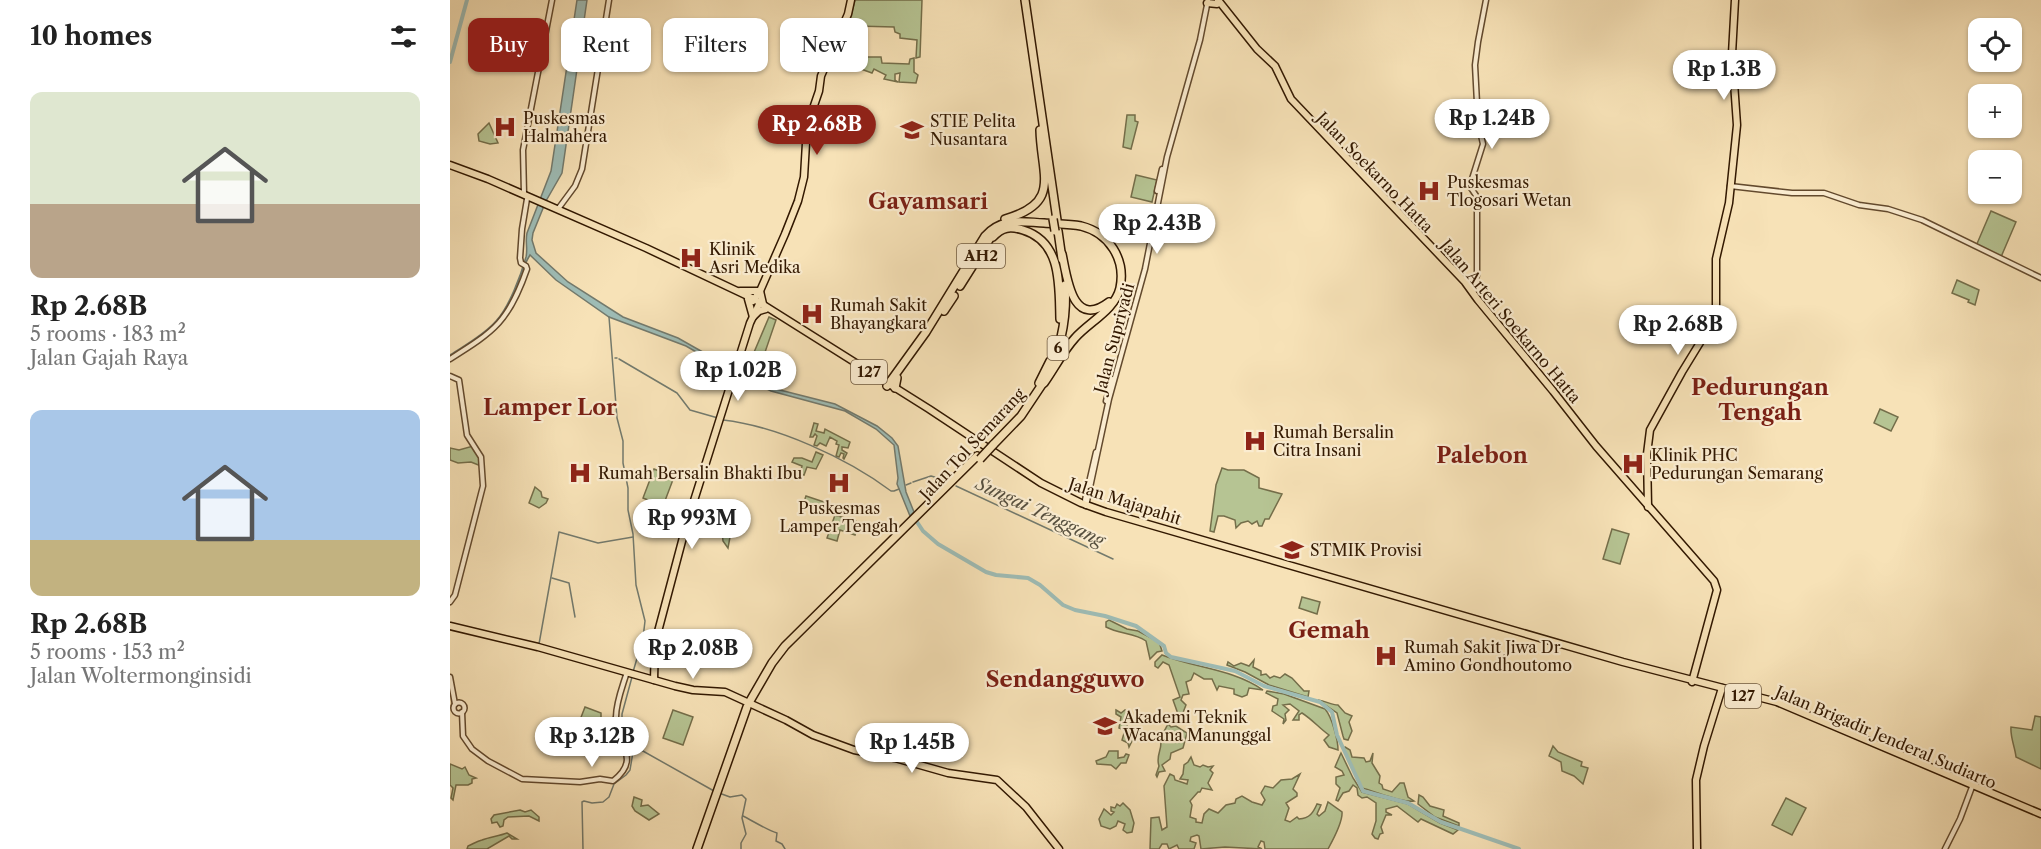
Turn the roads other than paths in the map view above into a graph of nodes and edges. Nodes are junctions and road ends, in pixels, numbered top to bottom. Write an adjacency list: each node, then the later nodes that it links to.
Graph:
1 (552, 0): 12 (street)
2 (609, 0): 15 (street)
3 (851, 0): 22 (main road)
4 (1023, 0): 8 (highway, Jalan Tol Semarang / 6); 16 (highway, Jalan Tol Semarang / 6)
5 (1486, 0): 23 (street)
6 (1734, 0): 11 (main road)
7 (1212, 1): 14 (main road, Jalan Arteri Soekarno Hatta); 36 (street, Jalan Supriyadi)
8 (1040, 130): 16 (highway, Jalan Tol Semarang / 6); 25 (highway, AH2)
9 (450, 165): 10 (main road)
10 (464, 170): 12 (main road); 12 (main road)
11 (1730, 186): 13 (main road); 20 (street)
12 (526, 194): 15 (main road); 28 (street)
13 (1728, 202): 34 (main road); 37 (main road)
14 (1391, 207): 23 (main road, Jalan Arteri Soekarno Hatta); 32 (main road, Jalan Soekarno Hatta)
15 (554, 209): 19 (main road)
16 (1055, 220): 17 (highway, Jalan Tol Semarang / 6, bridge)
17 (1056, 231): 18 (highway, Jalan Tol Semarang / 6); 27 (highway, Jalan Tol Semarang / 6)
18 (1062, 254): 25 (highway, AH2); 30 (highway, Jalan Tol Semarang / 6)
19 (662, 257): 21 (main road); 24 (main road)
20 (2041, 278)
21 (740, 291): 22 (main road); 24 (main road, Jalan Majapahit / 127)
22 (760, 291): 24 (main road)
23 (1473, 294): 32 (main road, Jalan Arteri Soekarno Hatta)
24 (758, 303): 26 (main road); 26 (main road); 31 (main road, Jalan Majapahit / 127)
25 (942, 309): 27 (highway, AH2); 30 (highway, AH2); 31 (highway, AH2)
26 (753, 317): 44 (main road)
27 (1060, 319): 33 (highway, Jalan Tol Semarang / 6)
28 (450, 359)
29 (450, 376): 39 (street)
30 (1044, 383): 33 (highway, Jalan Tol Semarang / 6)
31 (890, 385): 36 (main road, Jalan Majapahit / 127)
32 (1552, 392): 35 (main road, Jalan Arteri Soekarno Hatta); 37 (main road, Jalan Soekarno Hatta)
33 (992, 444): 47 (highway, Jalan Tol Semarang / 6, bridge)
34 (1645, 487): 35 (main road); 37 (main road)
35 (1636, 493): 37 (main road, Jalan Arteri Soekarno Hatta)
36 (1085, 506): 38 (main road, Jalan Majapahit / 127)
37 (1647, 507): 43 (main road, Jalan Arteri Soekarno Hatta)
38 (1200, 540): 43 (main road, Jalan Brigadir Jenderal Sudiarto / 127)
39 (450, 602)
40 (450, 626): 41 (main road)
41 (630, 675): 44 (main road); 50 (street)
42 (450, 677): 46 (street)
43 (1689, 680): 45 (main road, Jalan Brigadir Jenderal Sudiarto / 127)
44 (654, 681): 47 (main road)
45 (1723, 690): 51 (main road, Jalan Brigadir Jenderal Sudiarto / 127); 56 (main road)
46 (457, 704): 48 (street); 49 (street)
47 (753, 706): 54 (highway, Jalan Tol Semarang / 6); 55 (main road)
48 (456, 712): 49 (street); 50 (street)
49 (462, 712): 50 (street)
50 (461, 720)
51 (1838, 728): 52 (main road, Jalan Brigadir Jenderal Sudiarto / 127); 53 (main road, Jalan Brigadir Jenderal Sudiarto / 127)
52 (1972, 787): 53 (main road, Jalan Brigadir Jenderal Sudiarto / 127); 57 (street)
53 (2041, 815)
54 (699, 849)
55 (1057, 849)
56 (1697, 849)
57 (1945, 849)

